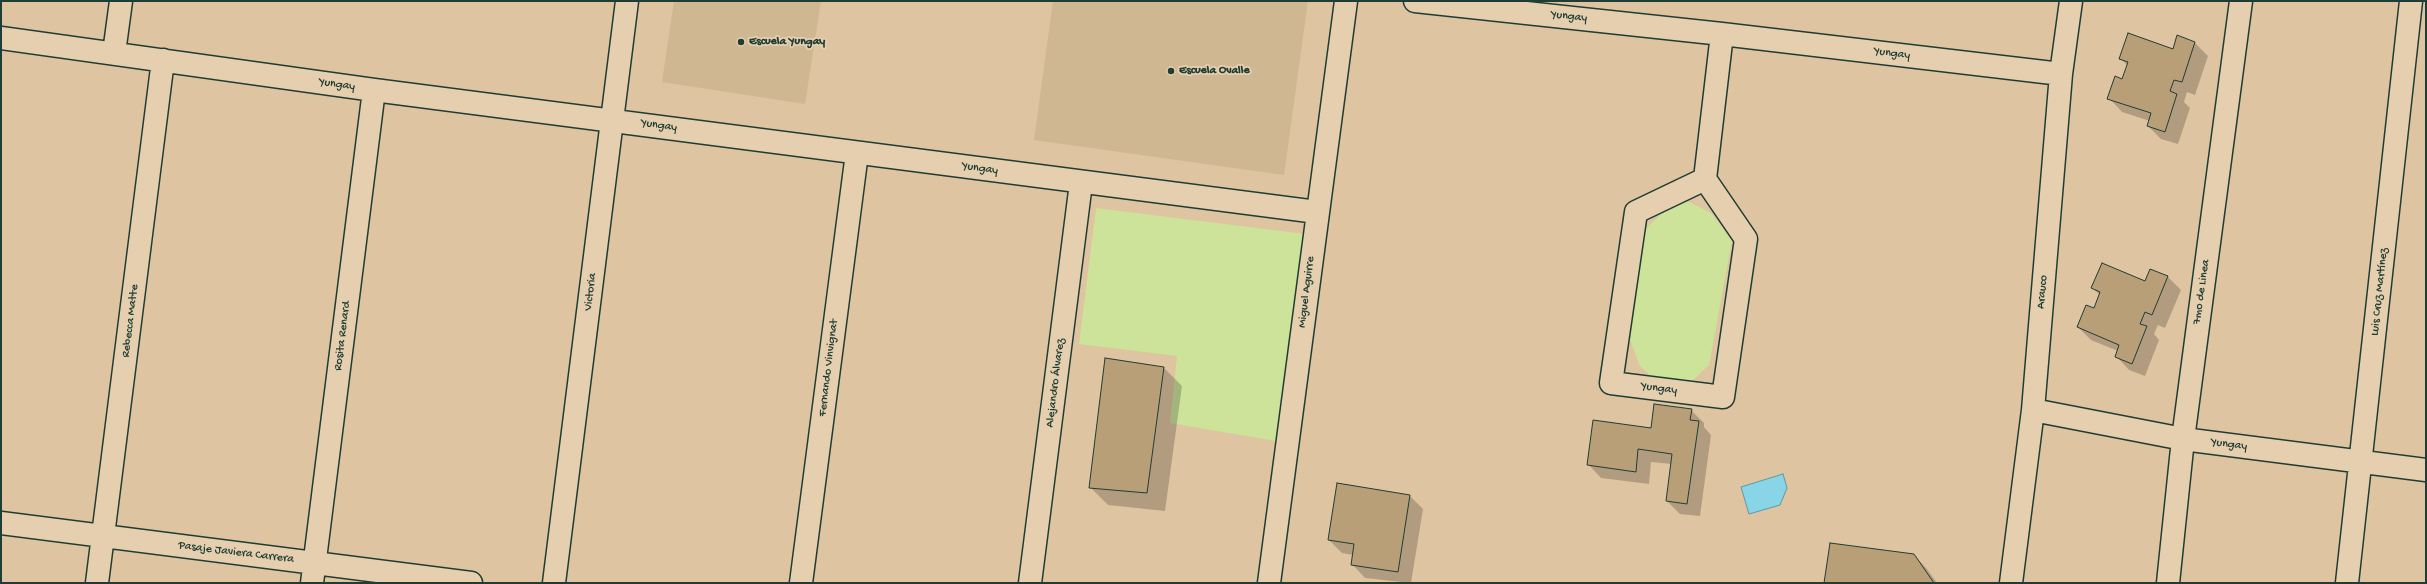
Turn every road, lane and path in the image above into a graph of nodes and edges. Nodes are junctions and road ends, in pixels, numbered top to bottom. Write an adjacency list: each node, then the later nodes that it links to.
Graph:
1 (121, 1): 10 (street)
2 (627, 1): 14 (street, Victoria)
3 (1346, 1): 18 (street, Miguel Aguirre)
4 (1415, 1): 8 (street, Yungay)
5 (2071, 1): 12 (street, Arauco)
6 (2241, 1): 20 (street, 7mo de Linea)
7 (2411, 1): 21 (street, Luis Cruz Martínez)
8 (1722, 34): 12 (street, Yungay); 16 (street)
9 (1, 38): 10 (street, Yungay)
10 (114, 53): 11 (street, Yungay)
11 (163, 60): 13 (street, Yungay); 24 (street, Rebecca Matte)
12 (2061, 74): 19 (street, Arauco)
13 (374, 90): 14 (street, Yungay); 25 (street, Rosita Renard)
14 (612, 120): 15 (street, Yungay); 28 (street, Victoria)
15 (857, 153): 17 (street, Yungay); 29 (street, Fernando Vinvignat)
16 (1705, 180): 16 (street, Yungay)
17 (1081, 183): 18 (street, Yungay); 30 (street, Alejandro Álvarez)
18 (1317, 212): 31 (street, Miguel Aguirre)
19 (2033, 410): 20 (street, Yungay); 32 (street, Arauco)
20 (2183, 439): 21 (street, Yungay); 33 (street, 7mo de Linea)
21 (2362, 461): 22 (street, Yungay); 34 (street, Luis Cruz Martínez)
22 (2426, 470)
23 (1, 523): 24 (street, Pasaje Javiera Carrera)
24 (104, 536): 25 (street, Pasaje Javiera Carrera); 26 (street, Rebecca Matte)
25 (313, 573): 27 (street, Pasaje Javiera Carrera)
26 (97, 583)
27 (471, 583)
28 (554, 583)
29 (801, 583)
30 (1030, 583)
31 (1269, 583)
32 (2011, 583)
33 (2168, 583)
34 (2347, 583)

